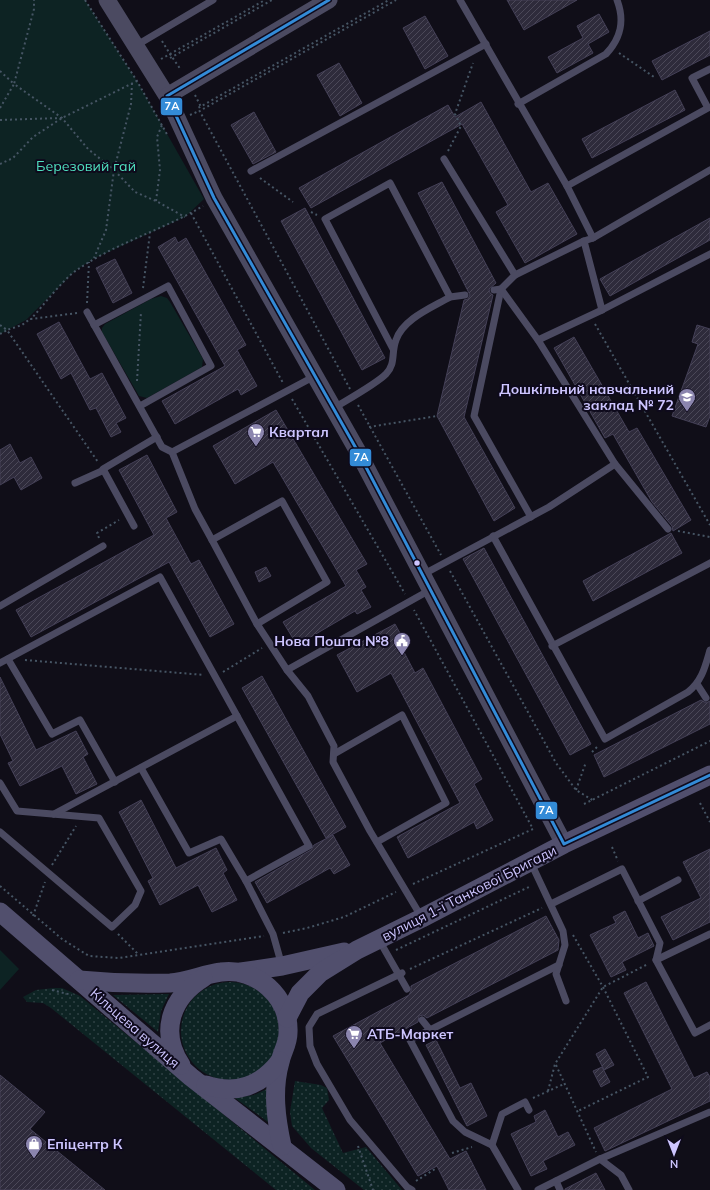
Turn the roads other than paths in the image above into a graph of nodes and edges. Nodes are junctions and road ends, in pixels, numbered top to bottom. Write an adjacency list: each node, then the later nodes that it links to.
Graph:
1 (107, 0): 7 (street)
2 (213, 0): 7 (lane)
3 (329, 0): 9 (street)
4 (460, 0): 6 (lane)
5 (617, 0): 10 (lane)
6 (486, 44): 10 (lane); 14 (lane)
7 (137, 45): 9 (street)
8 (710, 69): 11 (lane)
9 (167, 96): 28 (street)
10 (518, 104): 15 (lane)
11 (709, 109): 15 (lane)
12 (444, 159): 19 (lane)
13 (710, 170): 16 (lane)
14 (251, 171)
15 (567, 186): 16 (lane)
16 (593, 238): 17 (lane)
17 (584, 241): 19 (lane); 23 (lane)
18 (710, 254): 23 (lane)
19 (515, 275): 20 (lane)
20 (498, 289): 26 (lane); 36 (lane)
21 (465, 295): 22 (lane)
22 (450, 297): 27 (lane); 27 (lane)
23 (602, 310): 26 (lane)
24 (87, 312): 25 (lane)
25 (94, 325): 29 (lane); 29 (lane)
26 (538, 340): 33 (lane)
27 (393, 349): 30 (lane)
28 (316, 376): 30 (street); 32 (lane)
29 (140, 406): 31 (lane)
30 (334, 408): 43 (street)
31 (157, 437): 32 (lane); 34 (lane)
32 (172, 452): 40 (lane)
33 (616, 464): 36 (lane); 38 (lane)
34 (103, 469): 35 (lane); 37 (lane)
35 (75, 483)
36 (531, 517): 39 (lane)
37 (134, 526)
38 (671, 530)
39 (493, 536): 43 (lane); 46 (lane)
40 (212, 540): 45 (lane); 45 (lane)
41 (103, 546): 44 (lane)
42 (710, 563): 46 (lane)
43 (426, 582): 50 (lane); 62 (street)
44 (0, 606)
45 (256, 624): 50 (lane)
46 (552, 646): 51 (lane)
47 (710, 650): 51 (lane)
48 (8, 659): 49 (lane); 53 (lane); 57 (lane)
49 (0, 663)
50 (287, 670): 54 (lane)
51 (697, 684): 52 (lane)
52 (706, 698)
53 (237, 716): 55 (lane); 65 (lane)
54 (334, 754): 61 (lane); 61 (lane)
55 (140, 768): 57 (lane); 65 (lane)
56 (710, 775): 62 (main road, вулиця 1-ї Танкової Бригади)
57 (116, 782): 59 (lane)
58 (0, 783): 59 (lane)
59 (54, 814): 60 (lane)
60 (0, 832)
61 (377, 842): 69 (lane)
62 (564, 844): 63 (main road, вулиця 1-ї Танкової Бригади)
63 (531, 862): 67 (lane); 69 (main road, вулиця 1-ї Танкової Бригади)
64 (678, 880): 66 (lane)
65 (246, 881): 75 (lane)
66 (638, 901): 67 (lane); 73 (lane)
67 (551, 904): 74 (lane)
68 (0, 912): 79 (main road, Кільцева вулиця)
69 (422, 918): 71 (main road, вулиця 1-ї Танкової Бригади)
70 (710, 934): 73 (lane)
71 (383, 947): 72 (main road, вулиця 1-ї Танкової Бригади); 77 (lane)
72 (357, 950): 75 (main road, вулиця 1-ї Танкової Бригади); 82 (main road, вулиця 1-ї Танкової Бригади)
73 (656, 960): 84 (lane)
74 (559, 965): 81 (lane); 85 (lane)
75 (282, 966): 76 (main road, вулиця 1-ї Танкової Бригади)
76 (238, 972): 78 (main road, Кільцева вулиця); 82 (main road, Кільцева вулиця)
77 (400, 974): 80 (lane); 94 (lane)
78 (204, 977): 79 (main road, Кільцева вулиця); 87 (main road, Кільцева вулиця)
79 (79, 980): 87 (main road, Кільцева вулиця)
80 (407, 989)
81 (566, 1001)
82 (287, 1018): 86 (main road, Кільцева вулиця)
83 (422, 1020): 85 (lane)
84 (710, 1025)
85 (430, 1030): 90 (lane)
86 (280, 1061): 87 (main road, Кільцева вулиця); 91 (main road, Кільцева вулиця)
87 (192, 1077): 91 (main road, Кільцева вулиця)
88 (529, 1110): 90 (lane)
89 (710, 1112): 92 (lane)
90 (492, 1145): 96 (lane)
91 (282, 1146): 95 (main road, Кільцева вулиця)
92 (600, 1160): 93 (lane); 99 (lane)
93 (556, 1181): 97 (lane); 98 (lane)
94 (410, 1188)
95 (336, 1190)
96 (518, 1190)
97 (538, 1190)
98 (560, 1190)
99 (630, 1190)

